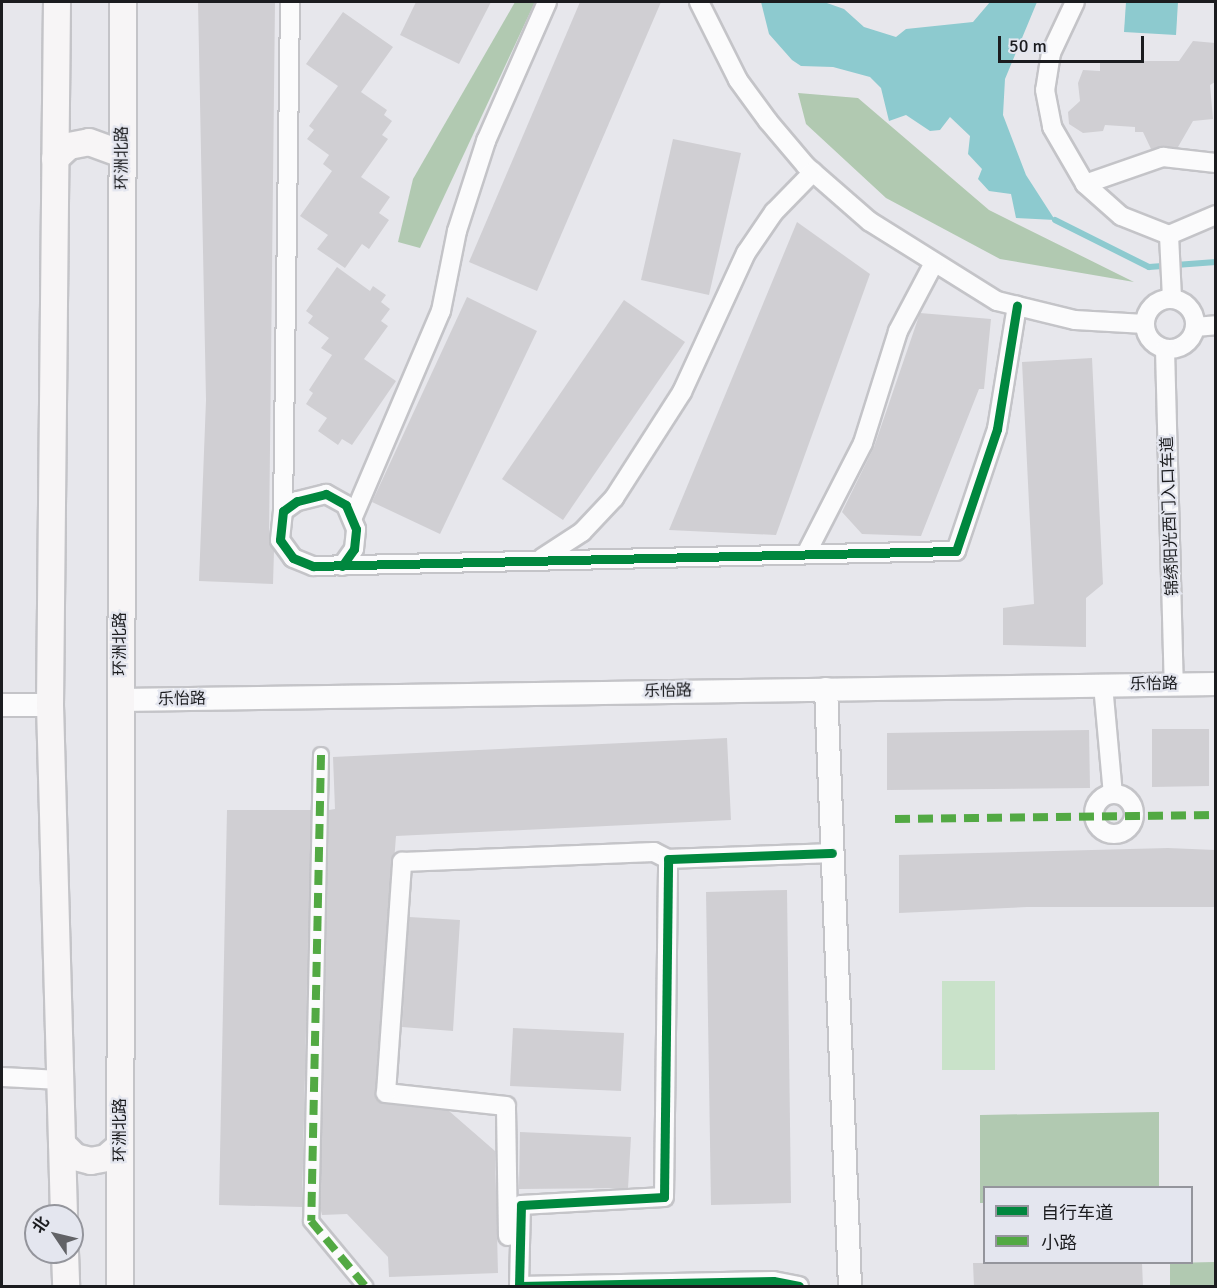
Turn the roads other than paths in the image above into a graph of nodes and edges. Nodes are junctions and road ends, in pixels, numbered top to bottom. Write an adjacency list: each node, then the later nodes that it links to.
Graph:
1 (57, 2): 8 (main road)
2 (123, 2): 7 (main road, 环洲北路)
3 (290, 2): 21 (street)
4 (547, 2): 22 (street)
5 (699, 2): 10 (street)
6 (1075, 2): 11 (street)
7 (122, 154): 8 (main road); 30 (main road, 环洲北路)
8 (56, 159): 32 (main road)
9 (1215, 163): 11 (street)
10 (813, 172): 14 (street); 24 (street)
11 (1085, 184): 13 (street)
12 (1215, 215): 13 (street)
13 (1169, 235): 15 (street)
14 (934, 263): 16 (street); 23 (street)
15 (1172, 299): 17 (street); 19 (street)
16 (1017, 306): 17 (street); 23 (street)
17 (1145, 324): 20 (street)
18 (1215, 325): 19 (street)
19 (1196, 327): 20 (street)
20 (1166, 349): 26 (street, 锦绣阳光西门入口车道)
21 (283, 512): 22 (street); 25 (street)
22 (353, 518): 25 (street)
23 (807, 554): 24 (street)
24 (542, 558): 25 (street)
25 (342, 566)
26 (1174, 684): 27 (street, 乐怡路); 28 (street, 乐怡路)
27 (1215, 684)
28 (1103, 685): 29 (street, 乐怡路); 34 (street)
29 (826, 689): 30 (street, 乐怡路); 35 (street)
30 (120, 700): 40 (main road, 环洲北路)
31 (2, 705): 32 (street)
32 (50, 705): 38 (main road)
33 (321, 755): 47 (street)
34 (1113, 794)
35 (832, 853): 36 (street); 50 (street)
36 (668, 859): 44 (street); 48 (street)
37 (2, 1077): 38 (street)
38 (61, 1080): 39 (main road)
39 (62, 1144): 40 (main road); 41 (main road)
40 (120, 1146): 46 (main road, 环洲北路)
41 (64, 1204)
42 (65, 1264): 45 (main road)
43 (772, 1284): 44 (street); 49 (street)
44 (519, 1286): 48 (street)
45 (66, 1287)
46 (120, 1287)
47 (365, 1287)
48 (511, 1287)
49 (799, 1287)
50 (850, 1287)

